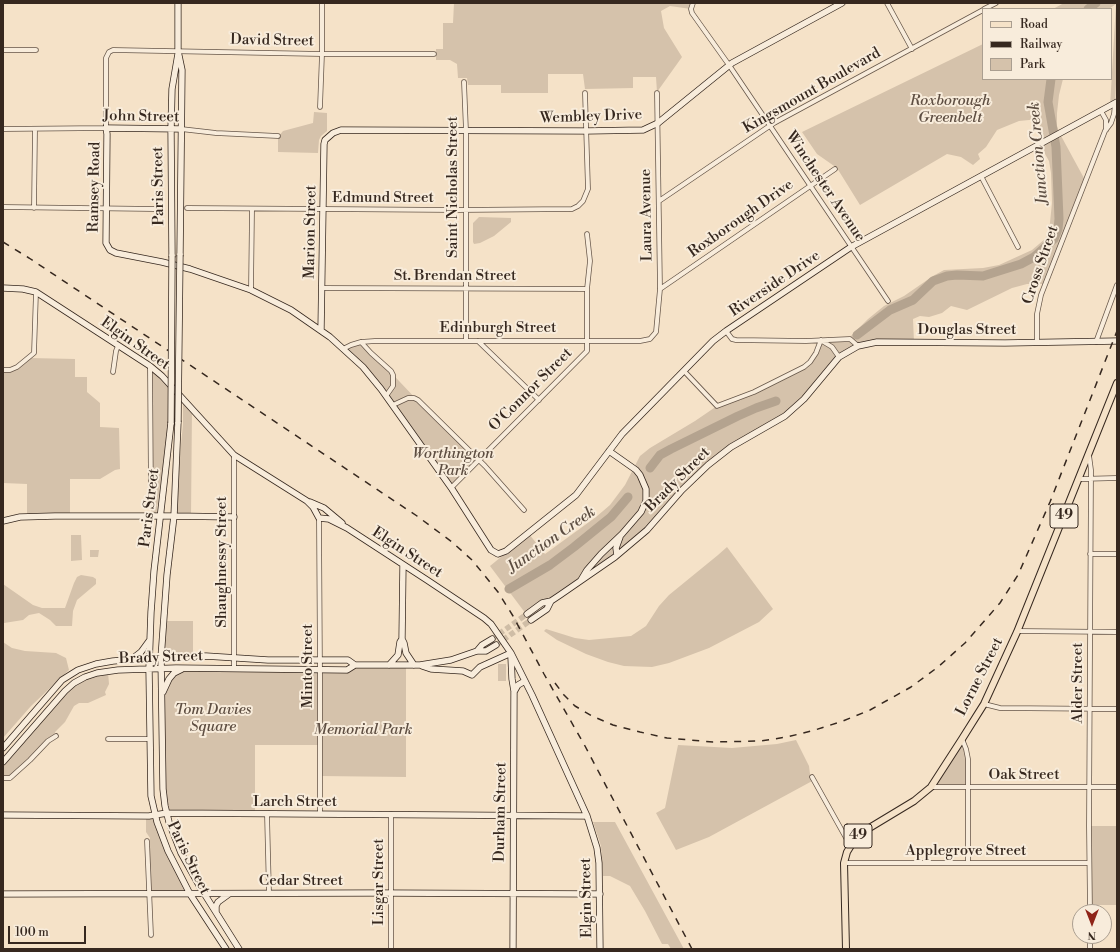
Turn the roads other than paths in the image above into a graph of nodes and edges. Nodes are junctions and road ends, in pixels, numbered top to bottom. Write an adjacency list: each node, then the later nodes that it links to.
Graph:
1 (178, 3): 13 (main road, Paris Street)
2 (322, 3): 14 (street)
3 (842, 3): 16 (main road, Wembley Drive)
4 (887, 3): 9 (street)
5 (996, 3): 7 (street, Kingsmount Boulevard)
6 (692, 5): 16 (street, Winchester Avenue)
7 (986, 8)
8 (982, 10): 9 (street, Kingsmount Boulevard)
9 (912, 49): 24 (street, Kingsmount Boulevard)
10 (3, 50): 11 (street)
11 (36, 50)
12 (109, 52): 13 (street, David Street); 25 (street, Ramsey Road)
13 (178, 52): 14 (street, David Street); 28 (main road, Paris Street); 29 (main road, Paris Street)
14 (322, 54): 15 (street, David Street); 21 (street)
15 (434, 54)
16 (729, 65): 23 (main road, Wembley Drive); 24 (street, Winchester Avenue)
17 (464, 82): 30 (street, Saint Nicholas Street)
18 (585, 93): 31 (street)
19 (657, 93): 23 (street, Laura Avenue)
20 (1116, 103): 22 (main road, Riverside Drive); 32 (street, Cross Street)
21 (320, 107)
22 (1101, 111): 32 (street); 36 (main road, Riverside Drive)
23 (658, 123): 31 (main road, Wembley Drive); 38 (street, Laura Avenue)
24 (769, 126): 37 (street, Winchester Avenue); 38 (street, Kingsmount Boulevard)
25 (106, 128): 27 (street, John Street); 28 (main road, John Street); 42 (main road, Ramsey Road)
26 (3, 129): 27 (street, John Street)
27 (35, 129): 40 (street)
28 (170, 129): 29 (main road, John Street); 94 (main road, Paris Street, bridge)
29 (181, 129): 34 (street, John Street); 95 (main road, Paris Street, bridge)
30 (466, 131): 31 (main road, Wembley Drive); 33 (main road, Wembley Drive); 46 (street, Saint Nicholas Street)
31 (586, 131): 46 (street, Edmund Street)
32 (1105, 131): 68 (street, Cross Street)
33 (329, 135): 45 (main road, Marion Street)
34 (278, 136)
35 (835, 169): 37 (street, Roxborough Drive)
36 (981, 176): 48 (main road, Riverside Drive); 49 (street)
37 (810, 186): 48 (street, Winchester Avenue); 55 (street, Roxborough Drive)
38 (659, 201): 55 (street, Laura Avenue)
39 (3, 207): 40 (street)
40 (34, 208): 42 (street)
41 (187, 208): 44 (street, Edmund Street)
42 (107, 209): 43 (street); 56 (main road, Ramsey Road)
43 (155, 209)
44 (252, 209): 45 (street, Edmund Street); 56 (street)
45 (323, 210): 46 (street, Edmund Street); 52 (main road, Marion Street)
46 (466, 210): 53 (street, Saint Nicholas Street)
47 (587, 234): 54 (street, O'Connor Street)
48 (852, 247): 58 (street, Winchester Avenue); 60 (main road, Riverside Drive)
49 (1018, 247)
50 (1117, 285): 69 (street)
51 (3, 288): 57 (main road)
52 (322, 288): 53 (street, St. Brendan Street); 59 (main road, Marion Street)
53 (466, 288): 54 (street, St. Brendan Street); 62 (street, Saint Nicholas Street)
54 (587, 289): 64 (street, O'Connor Street)
55 (660, 289): 61 (street, Laura Avenue)
56 (251, 290): 59 (main road)
57 (36, 292): 70 (main road, Elgin Street); 75 (street)
58 (888, 301)
59 (321, 330): 72 (main road)
60 (726, 331): 65 (street); 76 (main road, Riverside Drive)
61 (654, 336): 64 (street, Edinburgh Street)
62 (466, 340): 63 (street, Edinburgh Street); 67 (street, Edinburgh Street)
63 (477, 340): 64 (street, Edinburgh Street); 80 (street)
64 (587, 340): 80 (street, O'Connor Street)
65 (821, 340): 71 (street); 73 (street); 76 (street)
66 (1117, 341): 69 (main road, Douglas Street)
67 (361, 342): 72 (street, Edinburgh Street); 79 (street)
68 (1037, 342): 69 (main road, Douglas Street); 71 (main road, Douglas Street)
69 (1096, 342)
70 (118, 346): 74 (main road, Elgin Street); 77 (street)
71 (858, 346): 73 (main road, Brady Street)
72 (343, 349): 79 (main road)
73 (840, 357): 103 (main road, Brady Street)
74 (150, 366): 84 (main road, Elgin Street); 91 (street)
75 (3, 370)
76 (684, 371): 83 (main road, Riverside Drive)
77 (114, 372)
78 (1117, 383): 81 (main road, Lorne Street / 49)
79 (386, 396): 82 (main road)
80 (539, 400): 86 (street, O'Connor Street)
81 (1114, 400): 85 (main road, Lorne Street / 49)
82 (393, 405): 86 (street); 90 (main road)
83 (609, 451): 90 (main road, Riverside Drive); 100 (main road)
84 (234, 455): 92 (main road, Elgin Street); 96 (street, Shaughnessy Street)
85 (1089, 455): 88 (main road, Lorne Street / 49); 89 (street, Alder Street)
86 (479, 460): 90 (street, O'Connor Street); 93 (street)
87 (1117, 478): 89 (street)
88 (1080, 479): 89 (street); 109 (main road, Lorne Street / 49)
89 (1090, 479): 101 (street, Alder Street)
90 (451, 488)
91 (151, 500)
92 (307, 502): 97 (main road, Elgin Street); 99 (main road)
93 (524, 510)
94 (161, 516): 95 (main road); 98 (main road); 112 (main road, Paris Street)
95 (174, 516): 96 (main road); 119 (main road, Paris Street)
96 (234, 517): 120 (street, Shaughnessy Street)
97 (319, 518): 99 (main road, Elgin Street); 122 (street, Minto Street)
98 (3, 521)
99 (347, 528): 104 (main road, Elgin Street)
100 (622, 534): 103 (main road); 105 (main road)
101 (1090, 554): 102 (street); 110 (street, Alder Street)
102 (1117, 554)
103 (617, 555): 105 (main road, Brady Street)
104 (403, 564): 113 (main road); 117 (main road, Elgin Street)
105 (580, 582): 106 (main road, Brady Street)
106 (551, 600): 107 (main road, Brady Street); 108 (main road, Brady Street)
107 (527, 614)
108 (531, 620)
109 (1018, 631): 110 (street); 134 (main road, Lorne Street / 49)
110 (1089, 632): 111 (street); 135 (street, Alder Street)
111 (1117, 632)
112 (150, 639): 118 (main road, Paris Street); 121 (main road)
113 (402, 639): 124 (main road); 125 (main road)
114 (492, 639): 116 (main road, Brady Street)
115 (496, 645): 116 (main road, Brady Street)
116 (477, 651): 125 (main road, Brady Street)
117 (511, 653): 125 (main road); 131 (main road, Elgin Street); 132 (main road, Durham Street)
118 (150, 658): 119 (main road, Brady Street); 121 (main road, Brady Street); 127 (main road, Paris Street)
119 (162, 658): 120 (main road, Brady Street); 128 (main road, Paris Street)
120 (234, 658): 122 (main road, Brady Street); 129 (street, Shaughnessy Street)
121 (132, 659): 141 (main road, Brady Street)
122 (320, 660): 123 (main road, Brady Street); 130 (street, Minto Street)
123 (355, 665): 124 (main road, Brady Street); 130 (main road, Brady Street)
124 (389, 665): 125 (main road, Brady Street)
125 (417, 665)
126 (183, 668): 128 (main road, Brady Street); 129 (main road, Brady Street); 133 (main road)
127 (149, 669): 128 (main road, Brady Street); 139 (main road, Paris Street); 142 (main road, Brady Street)
128 (162, 669): 133 (main road, Paris Street)
129 (234, 669): 130 (main road, Brady Street)
130 (320, 670): 152 (street, Minto Street)
131 (525, 681): 132 (main road); 156 (main road, Elgin Street)
132 (514, 690): 155 (main road, Durham Street)
133 (163, 694): 149 (main road, Paris Street)
134 (984, 704): 135 (street); 140 (main road, Lorne Street / 49)
135 (1090, 709): 136 (street); 147 (street, Alder Street)
136 (1117, 709)
137 (56, 736): 144 (street)
138 (108, 739): 139 (street)
139 (150, 739): 150 (main road, Paris Street)
140 (962, 739): 145 (main road, Lorne Street / 49); 146 (street)
141 (3, 748)
142 (3, 762)
143 (812, 777): 158 (street)
144 (3, 778)
145 (931, 786): 146 (street, Oak Street); 158 (main road, Lorne Street / 49)
146 (967, 787): 147 (street, Oak Street); 160 (street)
147 (1089, 787): 148 (street, Oak Street); 161 (street, Alder Street)
148 (1117, 787)
149 (166, 813): 150 (main road, Larch Street); 151 (main road, Larch Street); 167 (main road, Paris Street)
150 (155, 814): 154 (main road, Larch Street); 166 (main road, Paris Street)
151 (267, 814): 152 (main road, Larch Street); 162 (street)
152 (320, 814): 153 (main road, Larch Street)
153 (391, 814): 155 (main road, Larch Street); 163 (street, Lisgar Street)
154 (3, 815)
155 (513, 815): 156 (main road, Larch Street); 169 (main road, Durham Street)
156 (587, 816): 170 (main road, Elgin Street)
157 (148, 841): 165 (street)
158 (850, 845): 159 (main road, Lorne Street / 49)
159 (844, 863): 160 (street, Applegrove Street); 179 (main road, Lorne Street / 49)
160 (968, 863): 161 (street, Applegrove Street)
161 (1089, 863): 171 (street, Alder Street)
162 (268, 893): 163 (main road, Cedar Street); 168 (main road, Cedar Street)
163 (391, 893): 169 (main road, Cedar Street); 176 (street, Lisgar Street)
164 (3, 894): 165 (main road, Cedar Street)
165 (149, 894): 166 (main road, Cedar Street); 173 (street)
166 (190, 894): 167 (main road, Cedar Street); 174 (main road, Paris Street)
167 (204, 894): 168 (main road, Cedar Street); 172 (main road, Paris Street)
168 (230, 894): 172 (main road)
169 (512, 894): 170 (main road, Cedar Street); 177 (main road, Durham Street)
170 (600, 894): 178 (main road, Elgin Street)
171 (1090, 904)
172 (216, 912): 175 (main road, Paris Street)
173 (151, 935)
174 (226, 949)
175 (239, 949)
176 (391, 949)
177 (513, 949)
178 (600, 949)
179 (846, 949)

